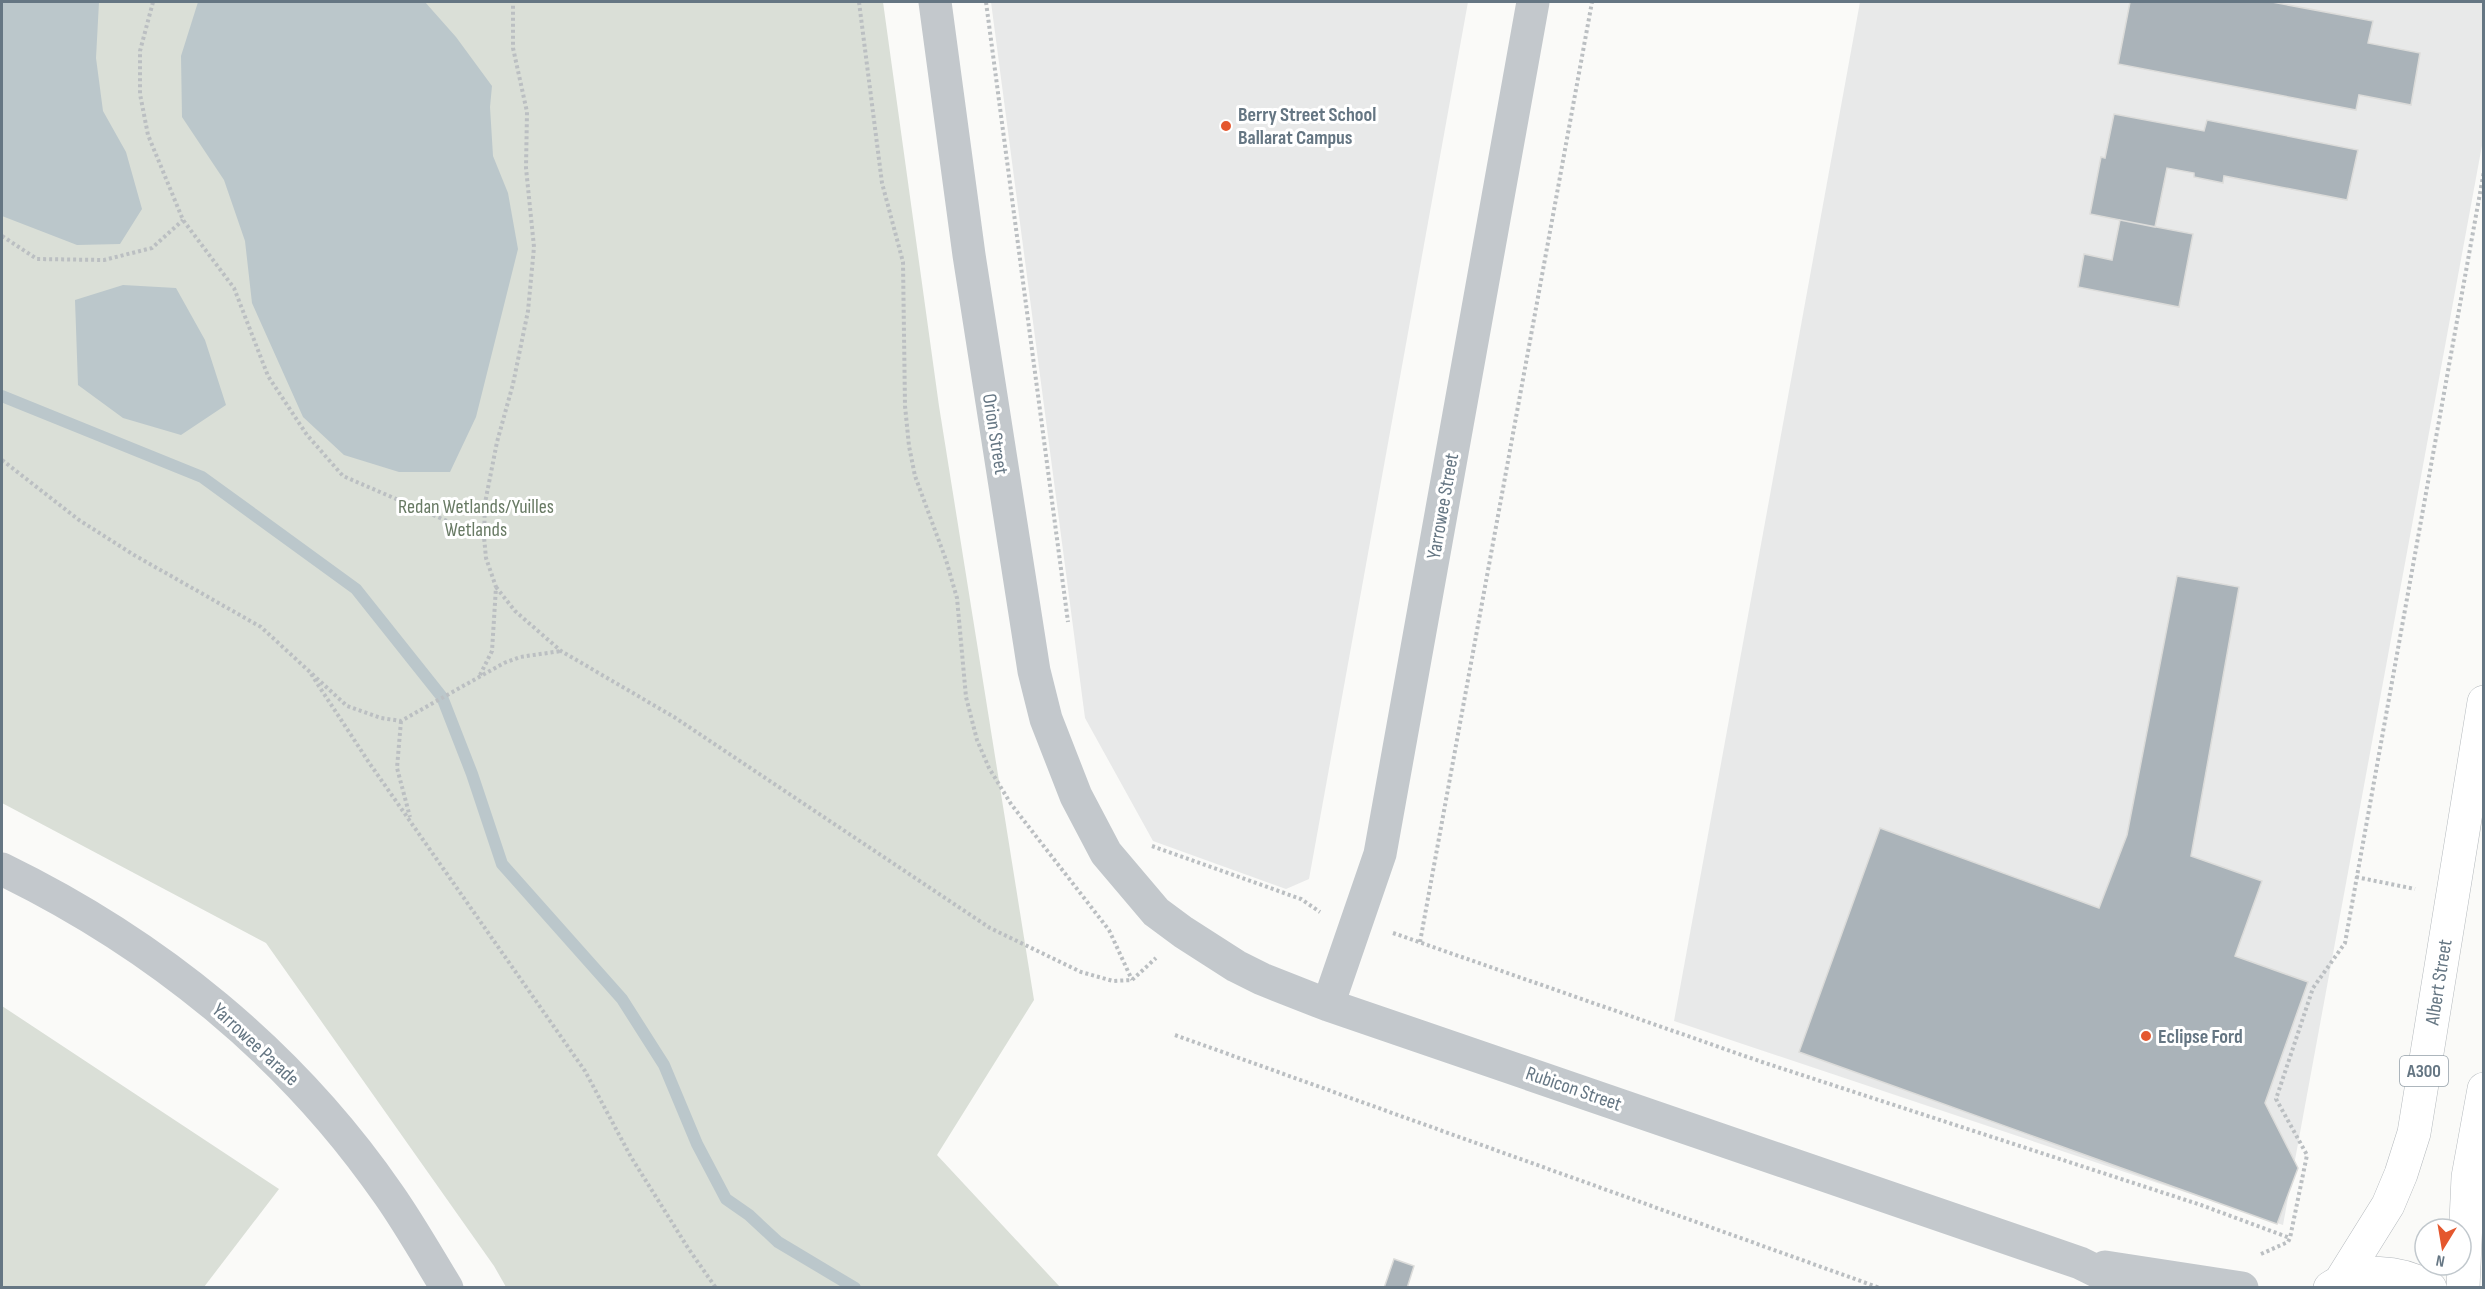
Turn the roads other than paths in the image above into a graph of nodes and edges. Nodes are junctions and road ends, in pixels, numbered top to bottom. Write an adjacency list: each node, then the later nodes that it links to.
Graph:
1 (935, 2): 4 (street, Orion Street)
2 (1533, 2): 6 (street, Yarrowee Street)
3 (2484, 702): 9 (highway, Albert Street / A300)
4 (1106, 853): 6 (street, Rubicon Street)
5 (2, 869): 10 (street, Yarrowee Parade)
6 (1328, 1005): 8 (street, Rubicon Street)
7 (2484, 1089): 14 (highway)
8 (2080, 1263): 11 (street, Rubicon Street); 12 (street, Rubicon Street)
9 (2329, 1286): 13 (highway, A300)
10 (447, 1287)
11 (2132, 1287)
12 (2242, 1287)
13 (2430, 1287)
14 (2463, 1287)

